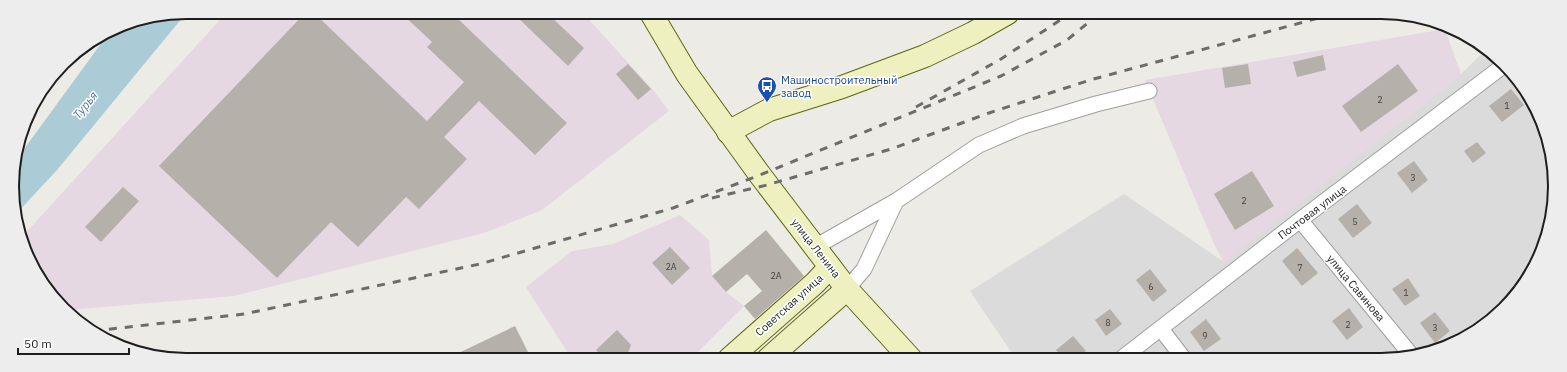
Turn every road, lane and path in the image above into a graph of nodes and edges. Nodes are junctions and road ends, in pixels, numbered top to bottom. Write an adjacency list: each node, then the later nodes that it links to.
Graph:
1 (655, 19): 5 (street, улица Ленина)
2 (998, 19): 5 (street)
3 (1500, 69): 7 (street, Почтовая улица)
4 (1149, 91): 6 (street)
5 (728, 132): 8 (street, улица Ленина)
6 (896, 201): 8 (street); 10 (street)
7 (1300, 220): 11 (street, Почтовая улица); 12 (street, улица Савинова)
8 (815, 247): 9 (street, улица Ленина)
9 (830, 267): 10 (street, улица Ленина); 13 (street, Советская улица)
10 (848, 289): 14 (street); 15 (street, улица Ленина)
11 (1161, 329): 16 (street, Почтовая улица); 17 (street)
12 (1408, 351)
13 (735, 353)
14 (774, 353)
15 (906, 353)
16 (1128, 353)
17 (1180, 353)

